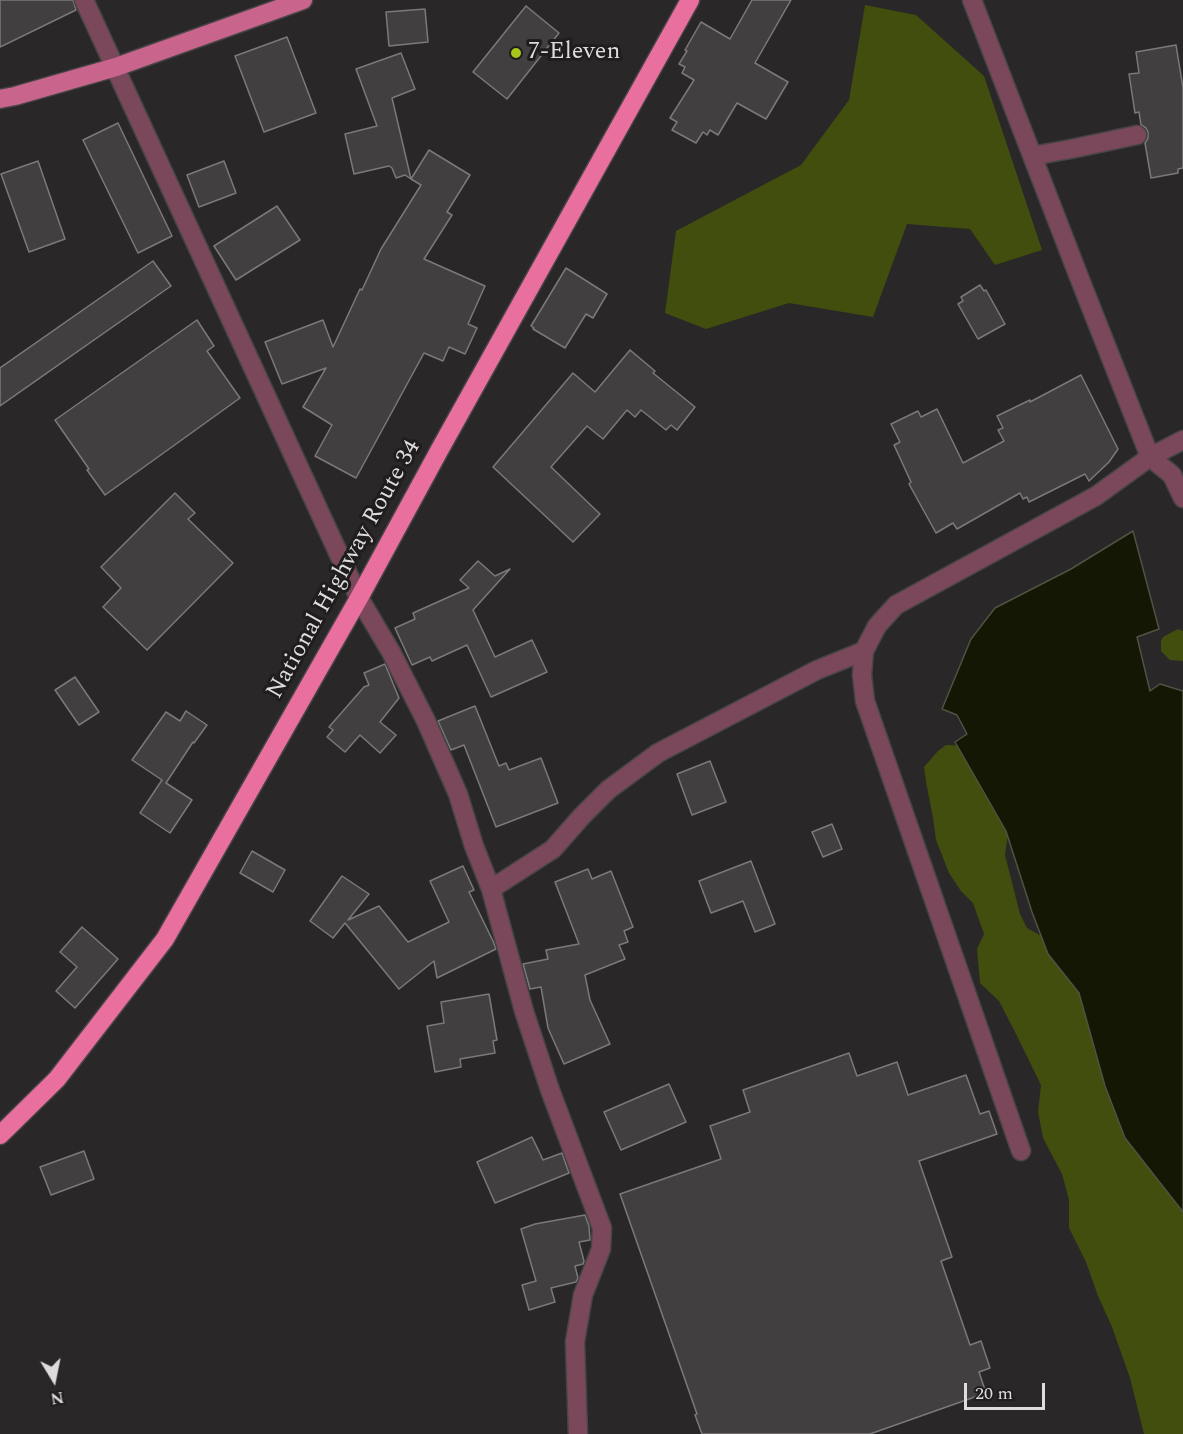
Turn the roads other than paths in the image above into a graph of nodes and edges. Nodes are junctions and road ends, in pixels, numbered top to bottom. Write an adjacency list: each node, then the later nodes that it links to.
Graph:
1 (84, 0): 5 (street)
2 (303, 0): 5 (main road)
3 (690, 0): 12 (highway, National Highway Route 34)
4 (972, 0): 8 (street)
5 (116, 67): 6 (main road); 12 (street)
6 (0, 99)
7 (1137, 135): 8 (street)
8 (1032, 156): 10 (street)
9 (1183, 440): 10 (street)
10 (1150, 457): 11 (street); 13 (street)
11 (1183, 498)
12 (358, 598): 14 (street); 15 (highway, National Highway Route 34)
13 (864, 651): 14 (street); 16 (street)
14 (491, 889): 17 (street)
15 (0, 1135)
16 (1021, 1151)
17 (578, 1434)

